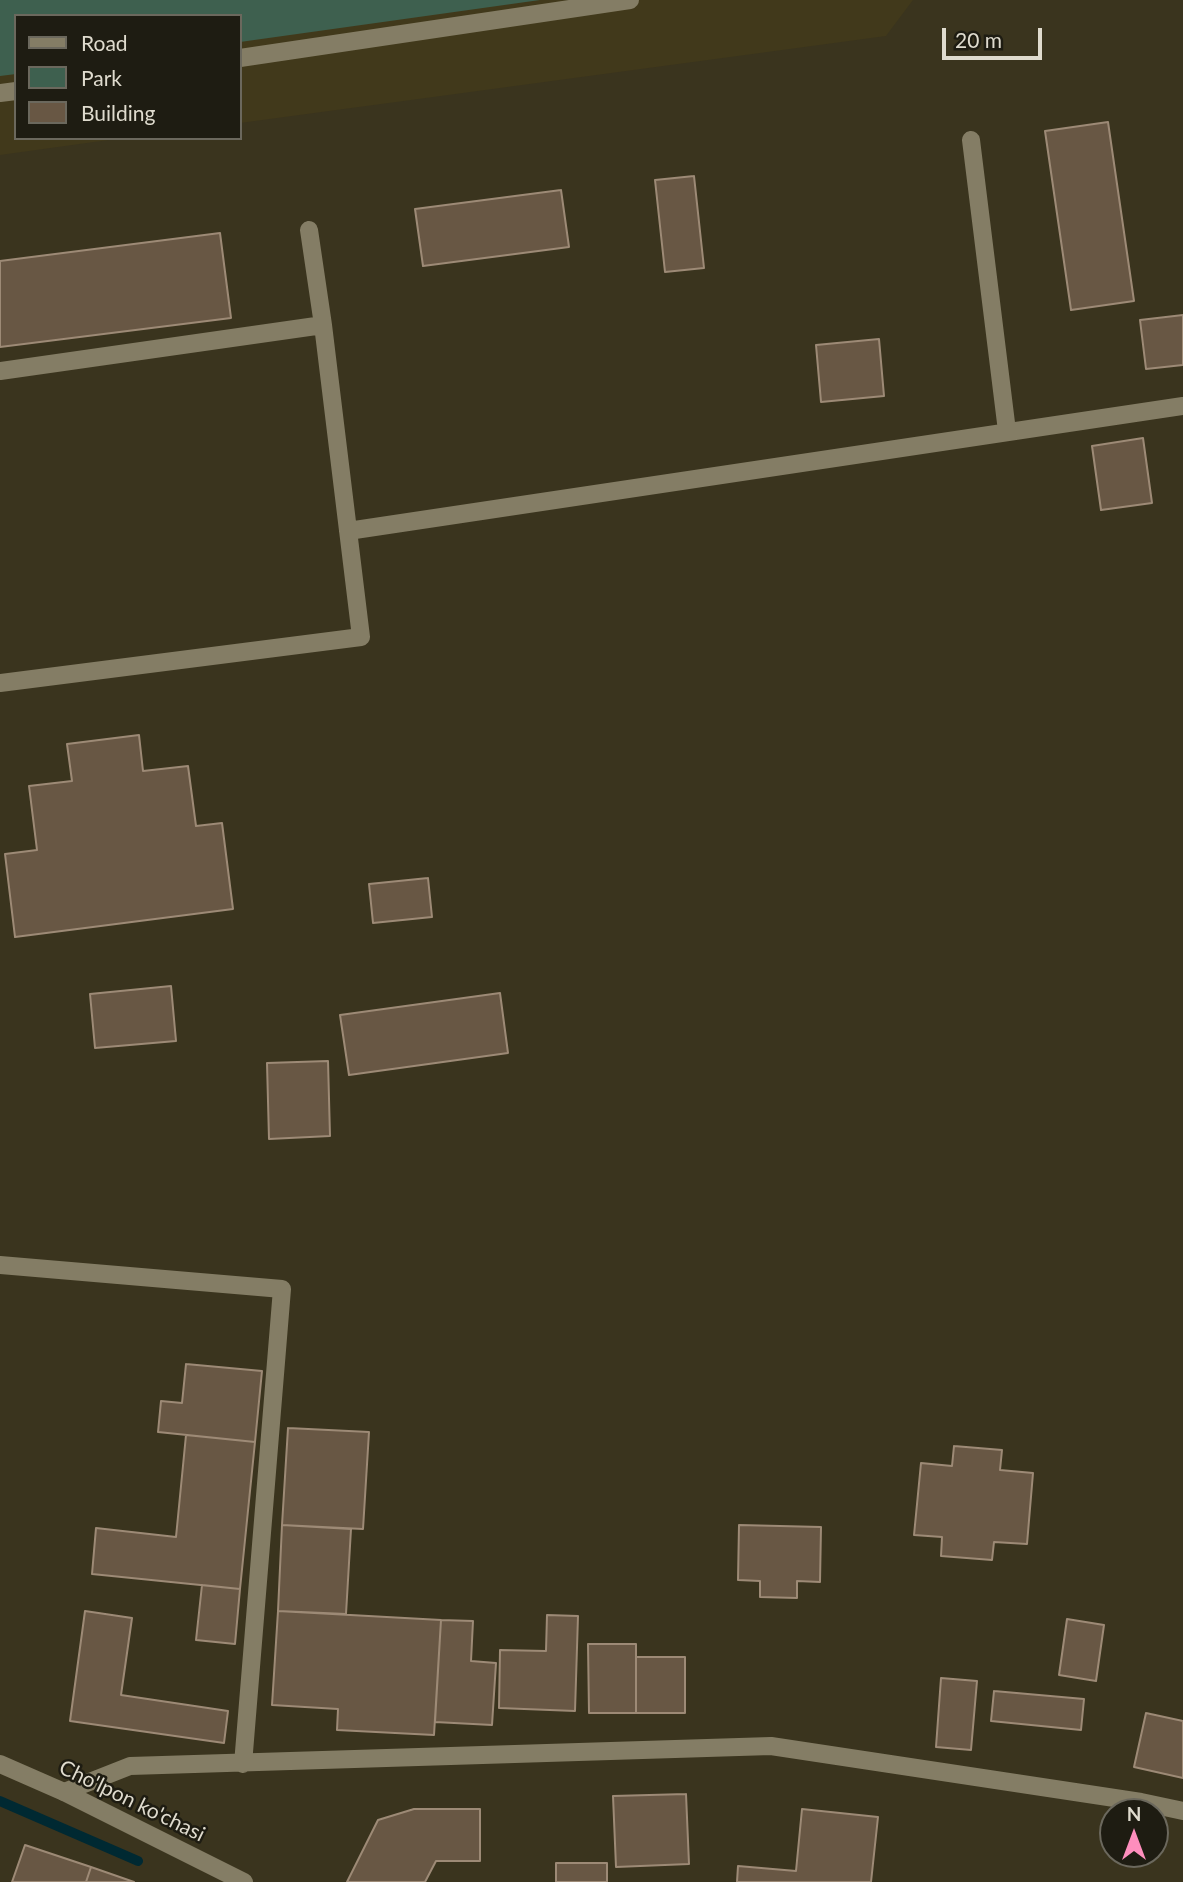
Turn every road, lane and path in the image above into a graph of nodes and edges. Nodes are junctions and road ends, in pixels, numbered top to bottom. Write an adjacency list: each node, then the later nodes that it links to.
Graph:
1 (630, 0): 2 (street)
2 (242, 58)
3 (971, 140): 8 (street)
4 (309, 230): 5 (street)
5 (323, 325): 6 (street); 9 (street)
6 (0, 371)
7 (1183, 406): 8 (street)
8 (1007, 431): 9 (street)
9 (348, 531): 10 (street)
10 (0, 683)
11 (0, 1265): 13 (street)
12 (0, 1764): 14 (street, Cho'lpon ko'chasi)
13 (243, 1764): 14 (street); 15 (street)
14 (64, 1792): 16 (street, Cho'lpon ko'chasi)
15 (1183, 1811)
16 (244, 1882)

